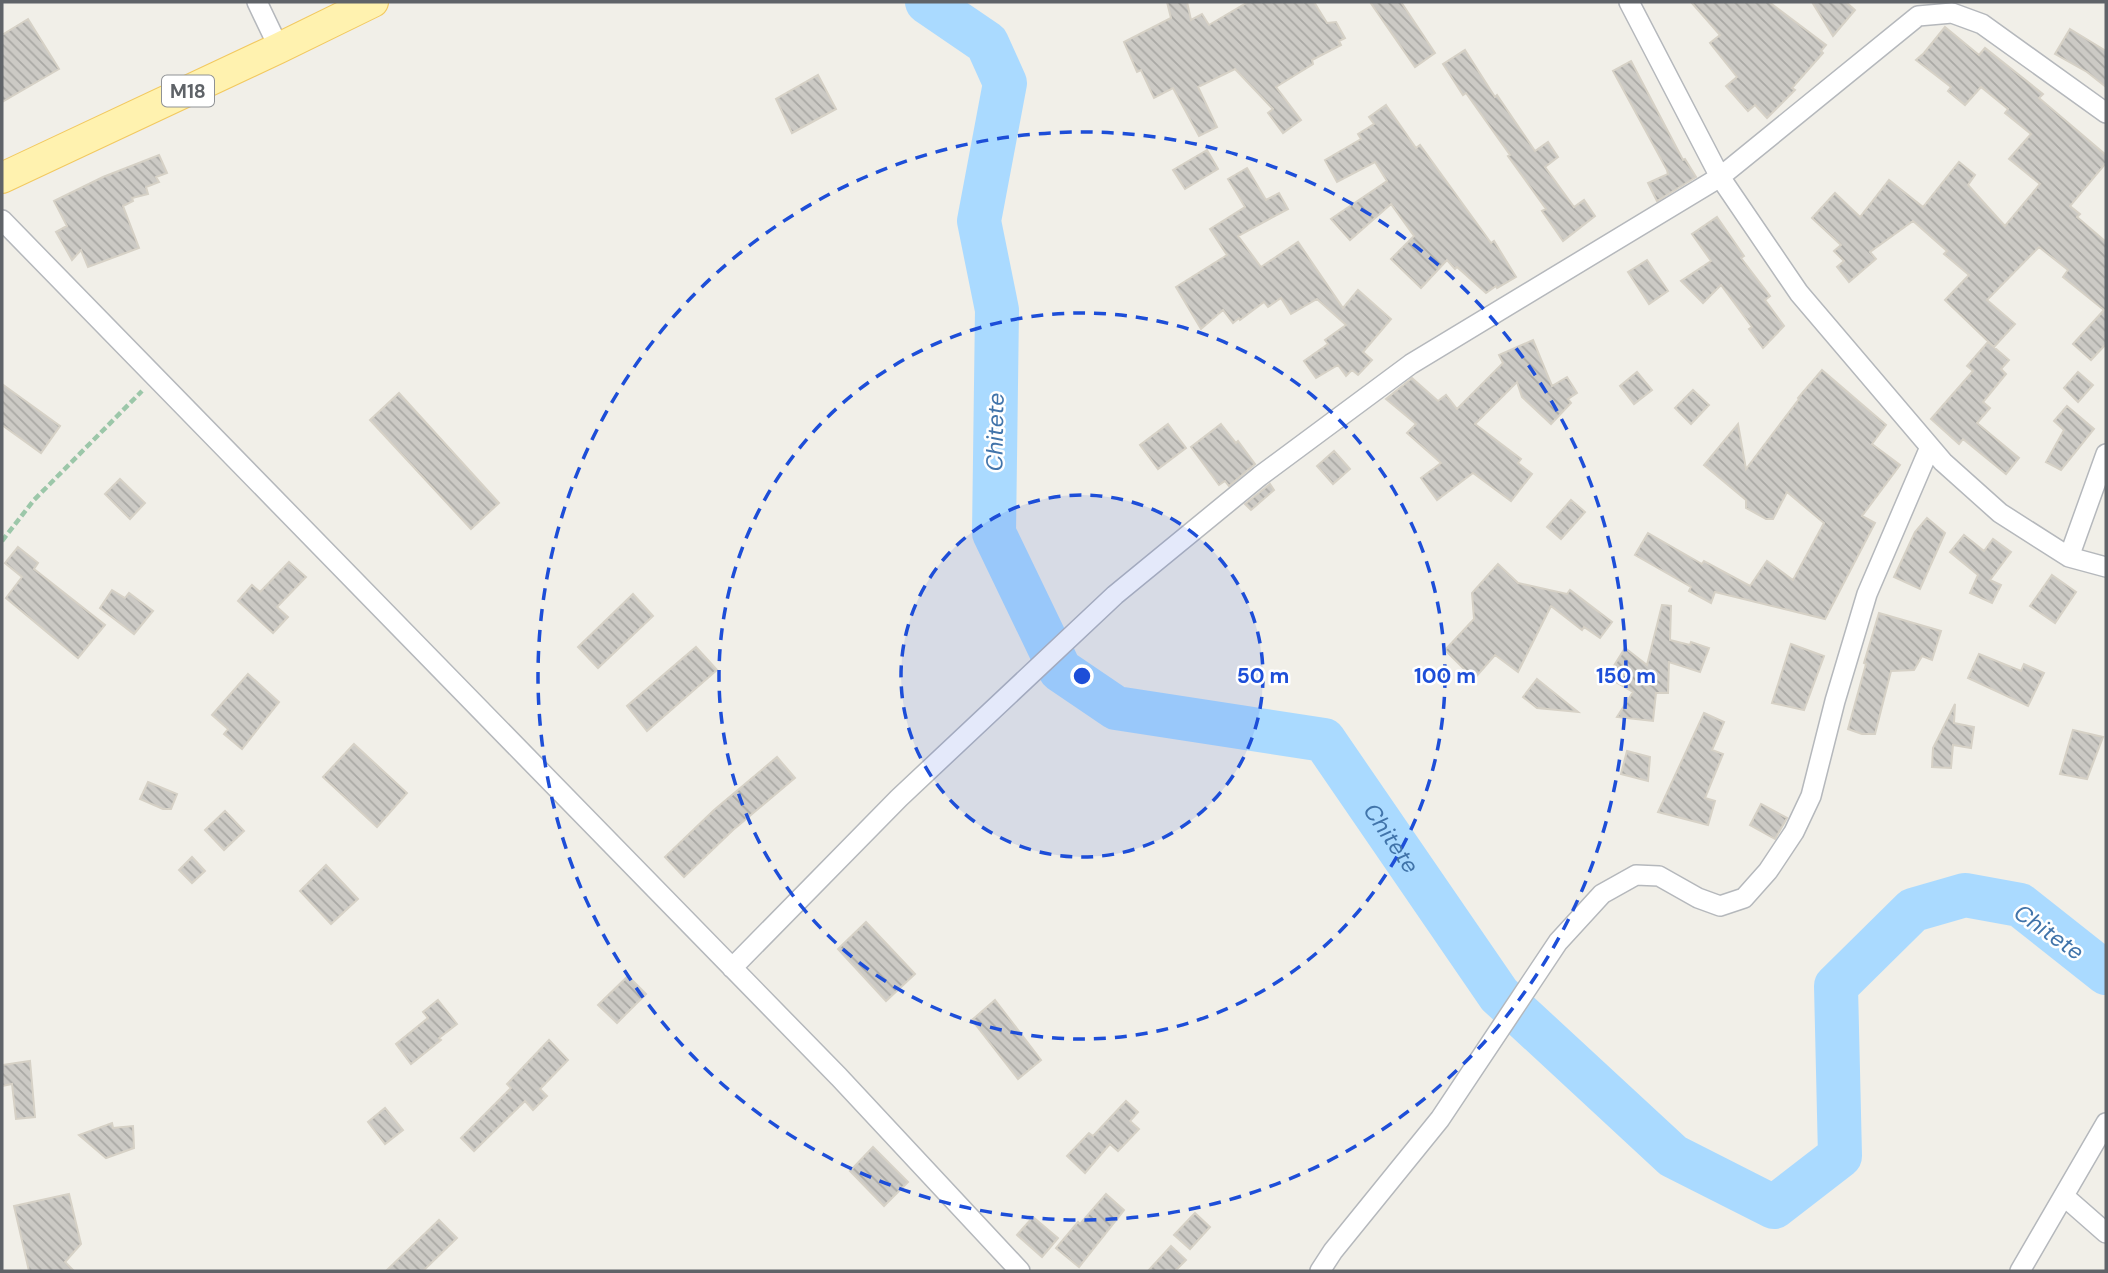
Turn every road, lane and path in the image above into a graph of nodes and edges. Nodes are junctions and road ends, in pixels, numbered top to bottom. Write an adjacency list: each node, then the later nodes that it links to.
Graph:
1 (257, 2): 4 (street)
2 (373, 2): 4 (main road, M18)
3 (1629, 2): 6 (street)
4 (279, 48): 7 (main road, M18)
5 (2106, 113): 6 (street)
6 (1720, 177): 10 (street); 15 (street)
7 (2, 178)
8 (2, 220): 9 (street)
9 (155, 378): 12 (path); 15 (street)
10 (1930, 447): 13 (street); 20 (street)
11 (2106, 454): 13 (street)
12 (2, 541)
13 (2070, 557): 14 (street)
14 (2106, 567)
15 (732, 968): 19 (street)
16 (2106, 1123): 17 (street)
17 (2065, 1197): 18 (street); 21 (street)
18 (2106, 1233)
19 (1020, 1271)
20 (1320, 1271)
21 (2020, 1271)

